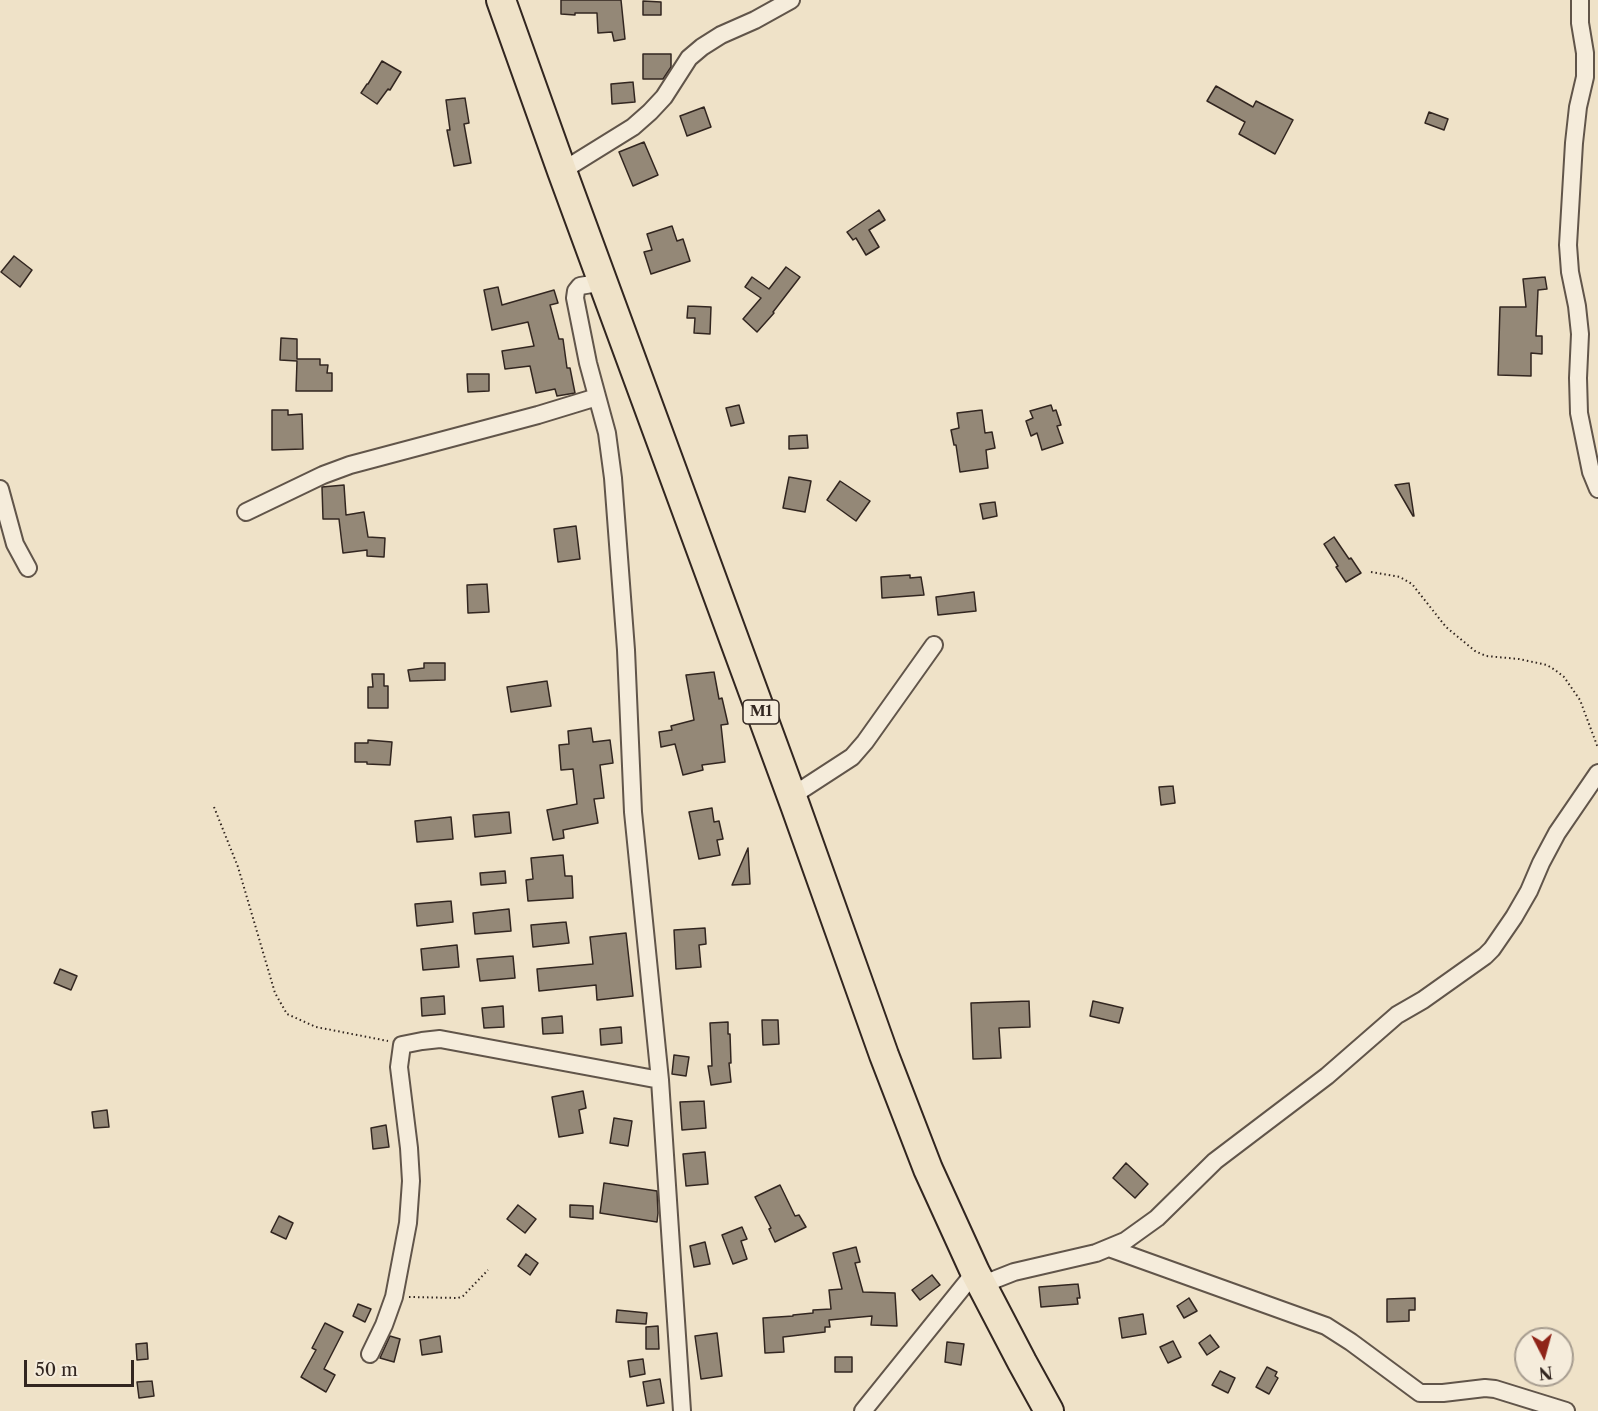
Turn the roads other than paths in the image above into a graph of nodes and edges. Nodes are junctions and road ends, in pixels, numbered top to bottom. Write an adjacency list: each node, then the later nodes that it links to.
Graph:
1 (501, 0): 4 (highway, M1)
2 (791, 0): 4 (street)
3 (1580, 0): 8 (street)
4 (562, 171): 5 (highway, M1)
5 (604, 282): 6 (street); 13 (highway, M1)
6 (597, 397): 9 (street); 14 (street)
7 (0, 489): 10 (street)
8 (1598, 489)
9 (246, 512)
10 (28, 568)
11 (934, 645): 13 (street)
12 (1598, 773): 15 (street)
13 (792, 796): 16 (highway, M1)
14 (660, 1080): 17 (street); 18 (street)
15 (1109, 1248): 16 (street); 21 (street)
16 (978, 1278): 19 (street); 20 (highway, M1)
17 (370, 1354)
18 (682, 1411)
19 (863, 1411)
20 (1049, 1411)
21 (1563, 1411)

